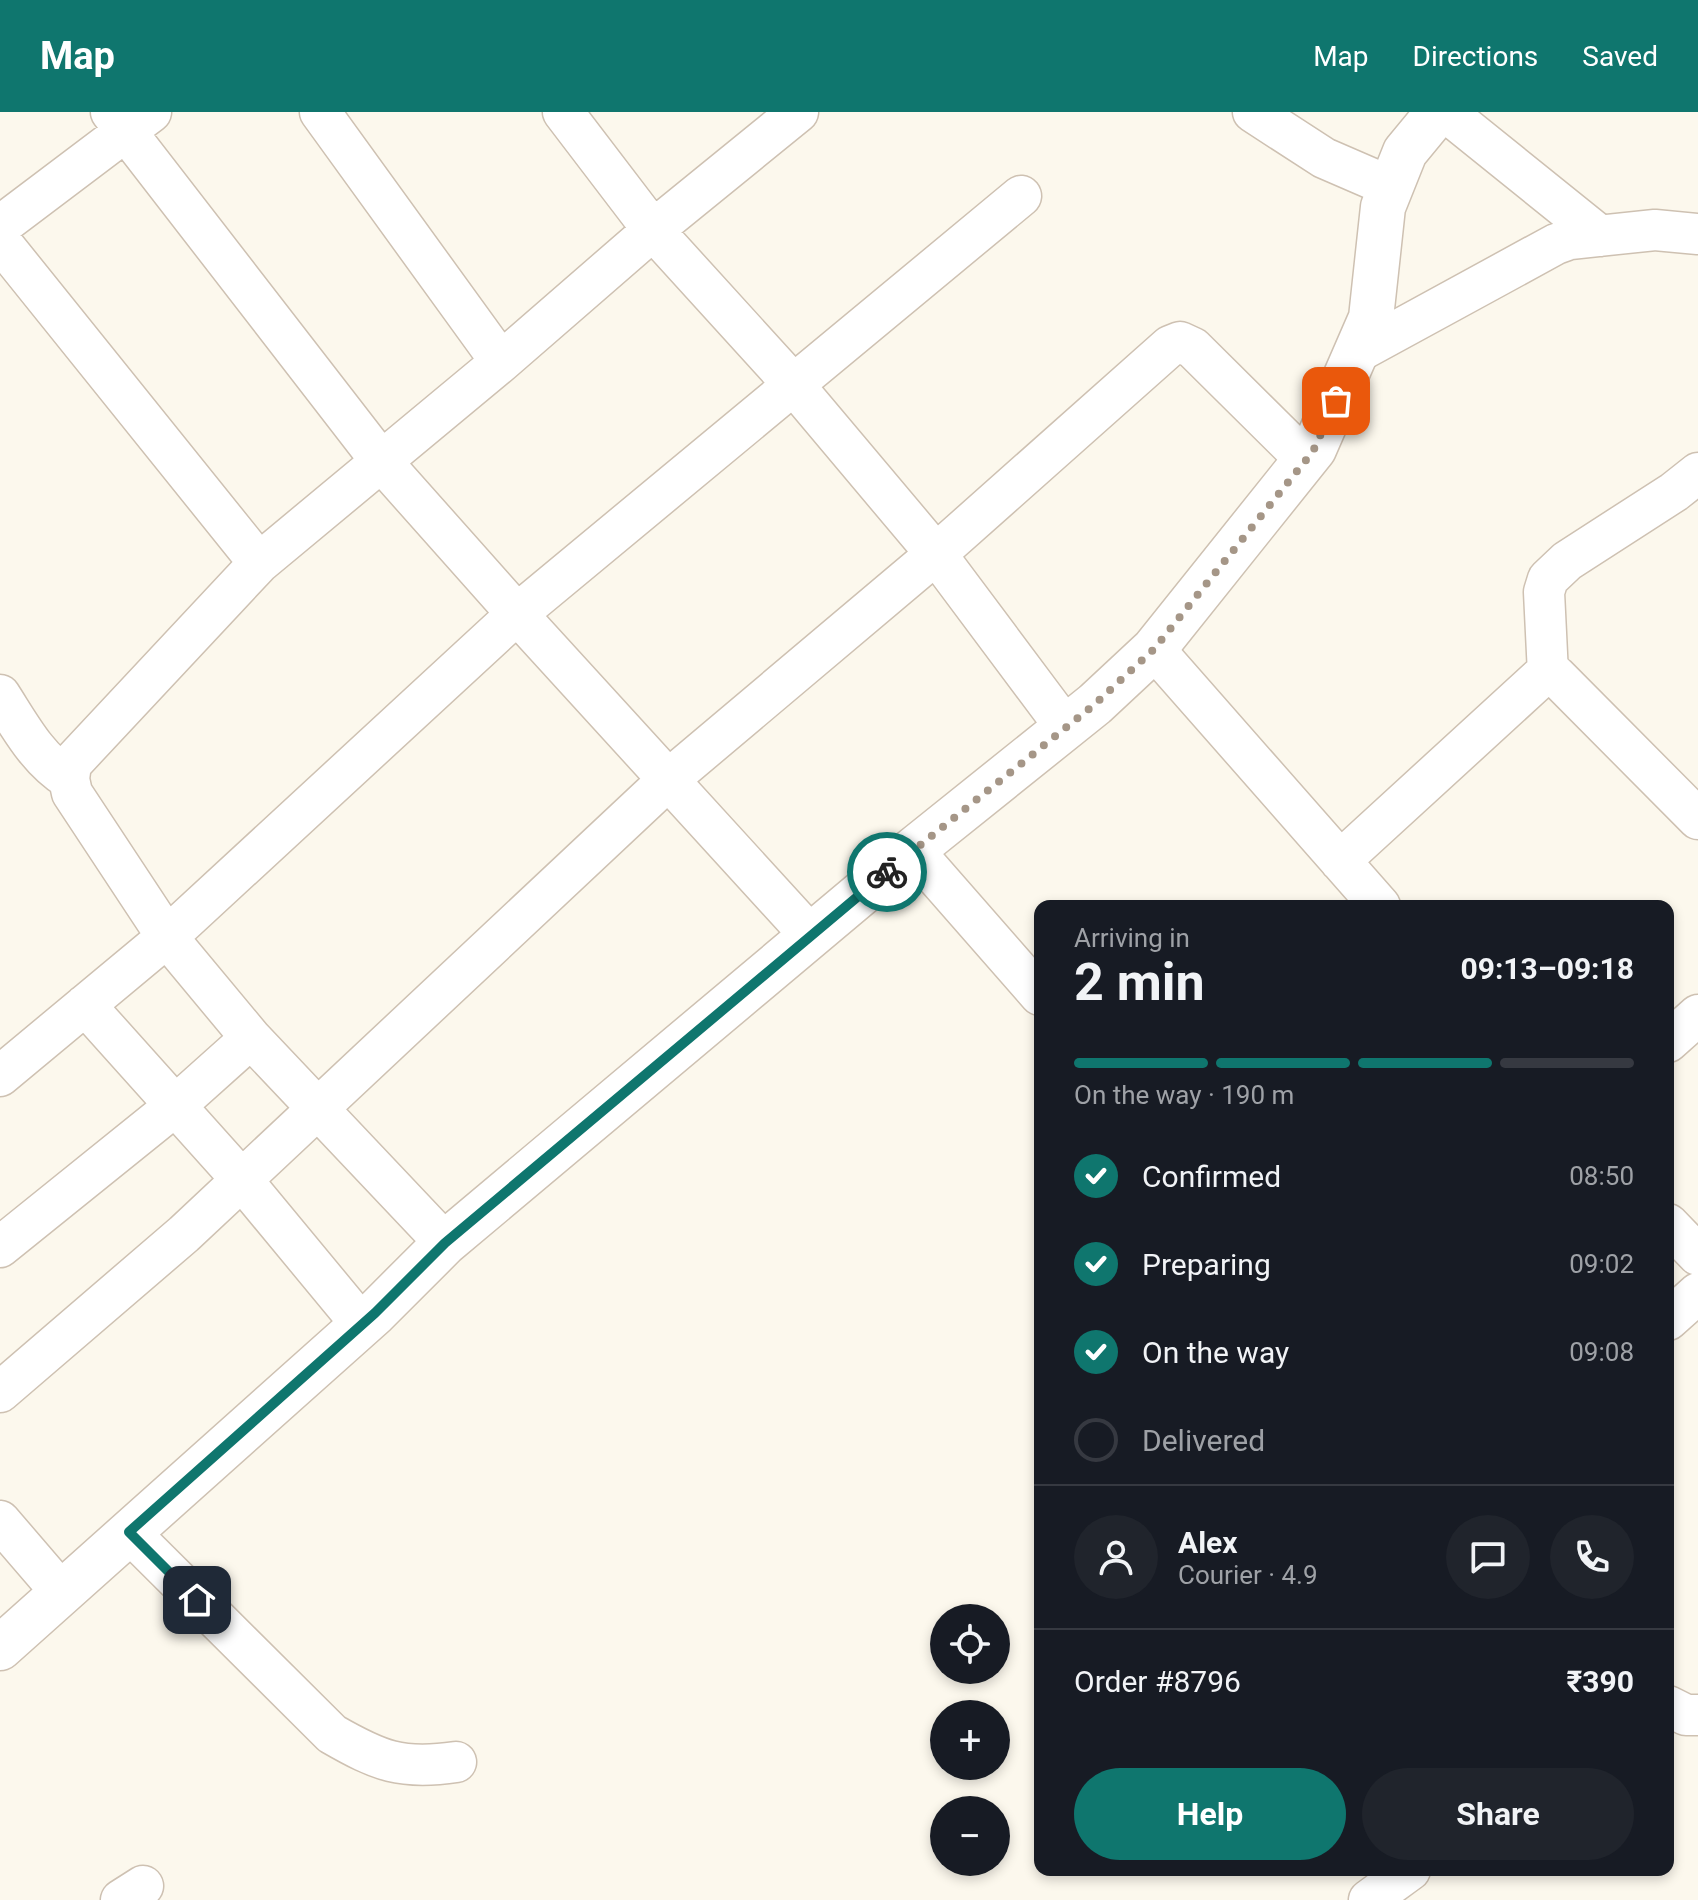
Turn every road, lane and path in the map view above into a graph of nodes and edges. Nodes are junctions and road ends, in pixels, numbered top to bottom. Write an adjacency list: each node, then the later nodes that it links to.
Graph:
1 (320, 112): 16 (street)
2 (563, 112): 11 (street)
3 (798, 112): 11 (street)
4 (1253, 112): 8 (street)
5 (1438, 112): 8 (street)
6 (1446, 112): 13 (street)
7 (129, 118): 10 (street); 19 (street)
8 (1391, 187): 15 (street)
9 (1021, 196): 17 (street)
10 (0, 226)
11 (653, 230): 16 (street); 17 (street)
12 (1698, 234): 13 (street)
13 (1600, 236): 15 (street)
14 (0, 241): 22 (street)
15 (1358, 352): 18 (street)
16 (501, 362): 19 (street)
17 (793, 384): 21 (street); 23 (street)
18 (1306, 460): 21 (street); 24 (street)
19 (381, 461): 22 (street); 23 (street)
20 (1698, 473): 25 (street)
21 (936, 554): 27 (street); 29 (street)
22 (259, 563): 28 (street)
23 (517, 614): 29 (street); 35 (street)
24 (1154, 649): 27 (street); 32 (street)
25 (1548, 674): 30 (street); 32 (street)
26 (0, 695): 28 (street)
27 (1066, 728): 31 (street)
28 (69, 779): 35 (street)
29 (668, 780): 34 (street); 43 (street)
30 (1694, 807)
31 (913, 850): 34 (street); 36 (street)
32 (1340, 861): 33 (street)
33 (1375, 900)
34 (811, 936): 46 (street)
35 (167, 937): 37 (street); 40 (street)
36 (1034, 988)
37 (85, 1005): 41 (street); 42 (street)
38 (1698, 1015): 39 (street)
39 (1674, 1037)
40 (251, 1038): 42 (street); 43 (street)
41 (0, 1076)
42 (175, 1106): 44 (street); 47 (street)
43 (317, 1110): 44 (street); 46 (street)
44 (242, 1180): 51 (street); 52 (street)
45 (1674, 1230): 48 (street)
46 (445, 1243): 51 (street)
47 (0, 1247)
48 (1698, 1255)
49 (1698, 1293): 50 (street)
50 (1674, 1315)
51 (362, 1325): 54 (street)
52 (0, 1392)
53 (0, 1521): 55 (street)
54 (129, 1532): 55 (street); 59 (street)
55 (61, 1592): 56 (street)
56 (0, 1648)
57 (1674, 1709): 58 (street)
58 (1698, 1715)
59 (456, 1762)
60 (1402, 1876): 61 (street)
61 (1369, 1900)

